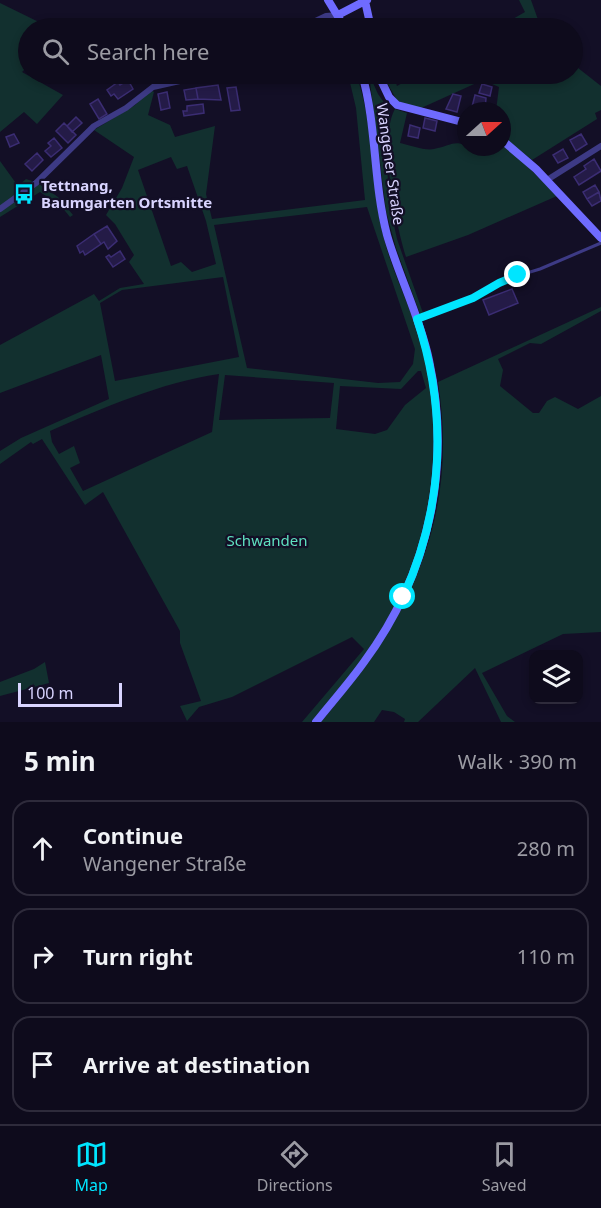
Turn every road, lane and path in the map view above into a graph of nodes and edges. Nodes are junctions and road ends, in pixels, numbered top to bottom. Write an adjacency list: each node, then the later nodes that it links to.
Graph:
1 (328, 0): 3 (main road)
2 (366, 0): 3 (main road); 6 (main road)
3 (338, 15): 4 (street); 5 (main road)
4 (322, 18)
5 (340, 18)
6 (370, 18)
7 (160, 84): 14 (street)
8 (364, 84): 17 (main road, Wangener Straße)
9 (383, 84): 10 (main road)
10 (457, 121)
11 (601, 146): 13 (street)
12 (511, 149): 13 (main road)
13 (547, 180): 15 (main road)
14 (0, 209)
15 (601, 238)
16 (601, 243): 17 (lane)
17 (417, 319): 18 (main road, Wangener Straße)
18 (316, 722)

